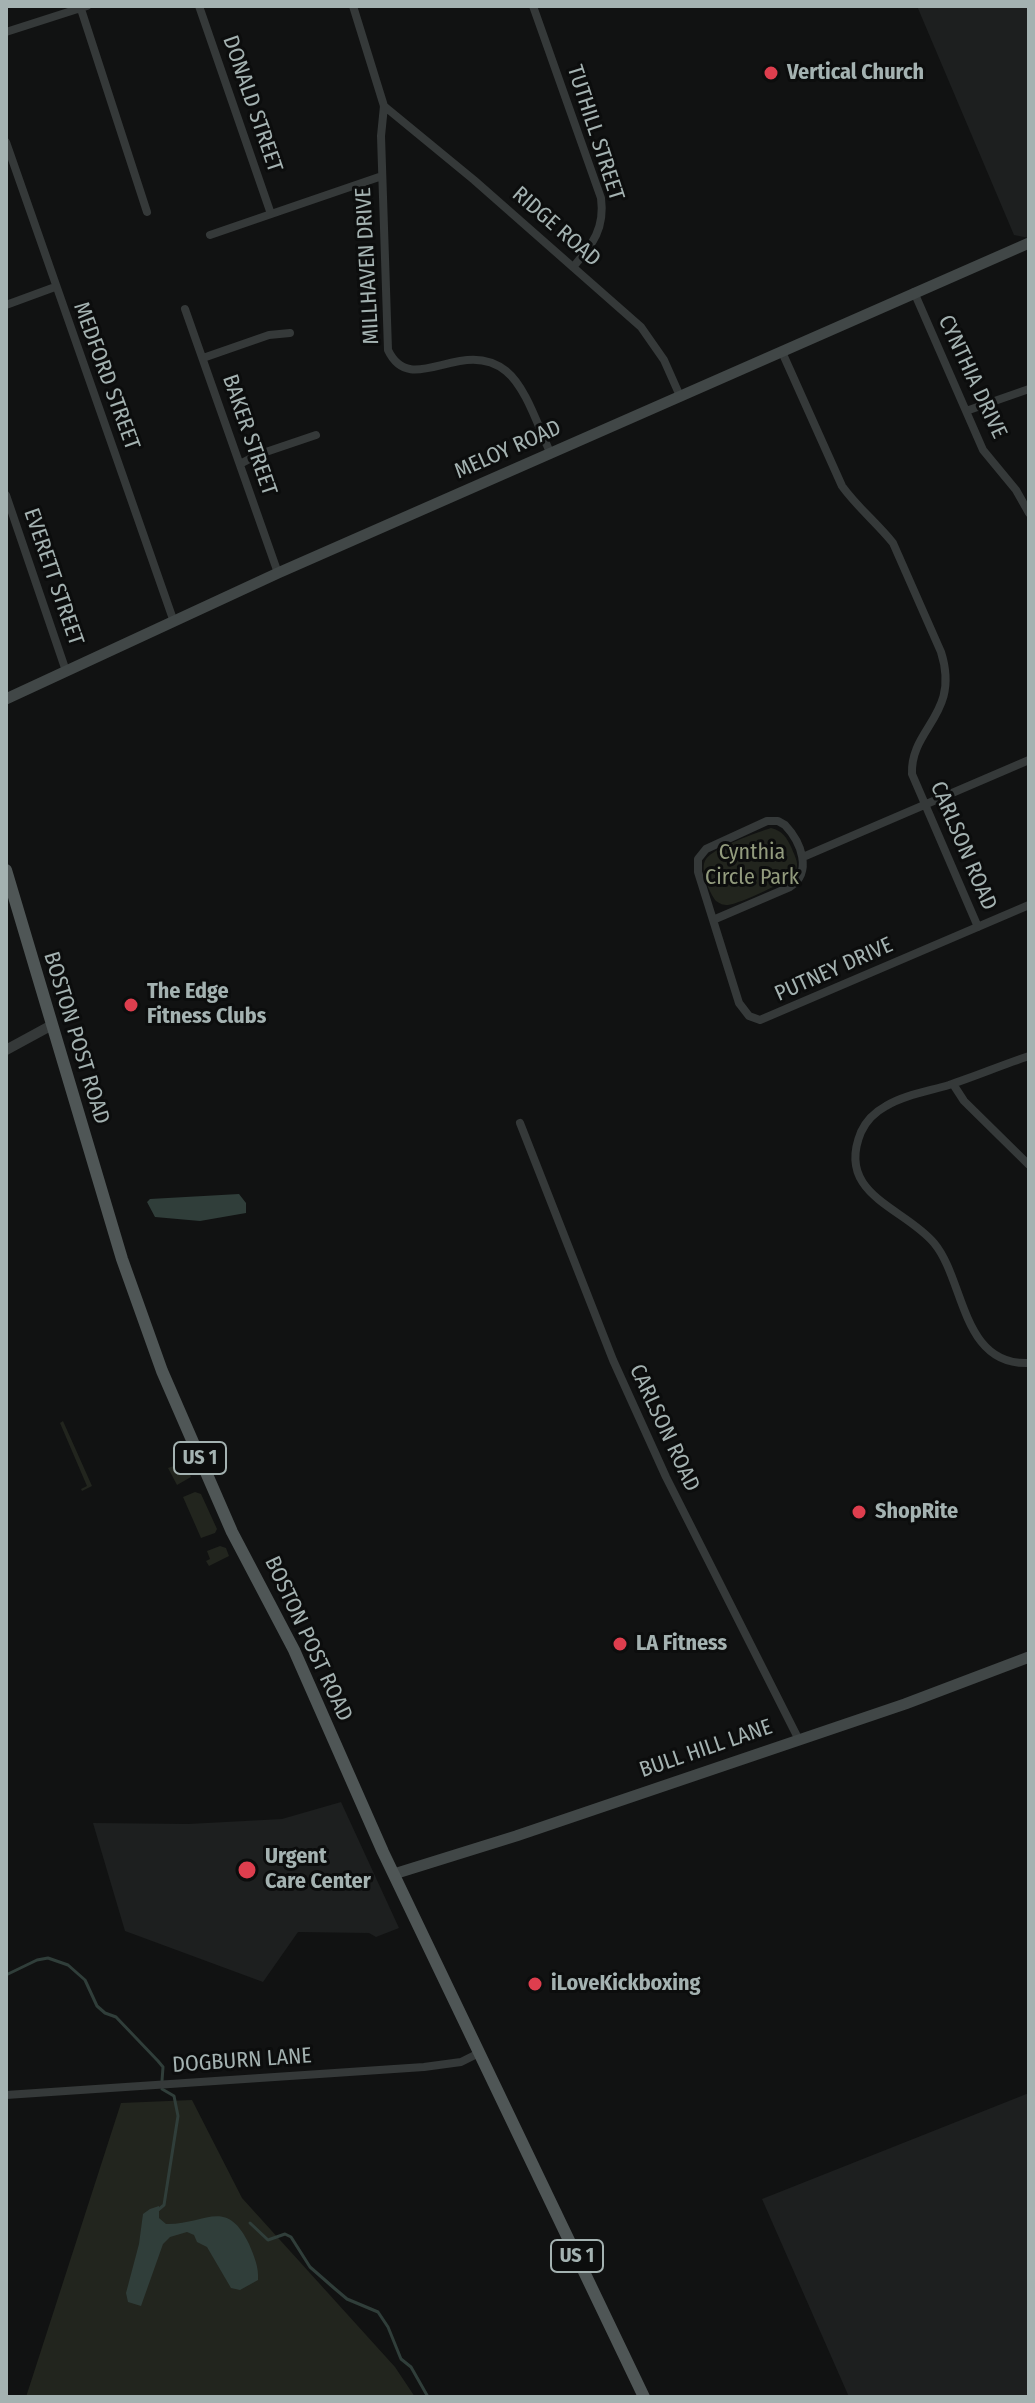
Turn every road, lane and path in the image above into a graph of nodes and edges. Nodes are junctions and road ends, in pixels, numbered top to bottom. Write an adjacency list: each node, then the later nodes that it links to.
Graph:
1 (199, 6): 10 (street, DONALD STREET)
2 (353, 6): 6 (street, MILLHAVEN DRIVE)
3 (533, 6): 13 (street, TUTHILL STREET)
4 (83, 7): 5 (street); 9 (street)
5 (6, 32)
6 (384, 106): 8 (street, MILLHAVEN DRIVE); 13 (street, RIDGE ROAD)
7 (6, 142): 14 (street, MEDFORD STREET)
8 (382, 176): 10 (street); 25 (street, MILLHAVEN DRIVE)
9 (147, 212)
10 (271, 214): 11 (street)
11 (210, 235)
12 (1029, 243): 15 (main road, MELOY ROAD)
13 (574, 266): 22 (street, RIDGE ROAD)
14 (55, 287): 16 (street); 30 (street, MEDFORD STREET)
15 (914, 292): 19 (main road, MELOY ROAD); 23 (street, CYNTHIA DRIVE)
16 (6, 305)
17 (185, 309): 20 (street, BAKER STREET)
18 (290, 333): 20 (street)
19 (782, 352): 22 (main road, MELOY ROAD); 34 (street, CARLSON ROAD)
20 (203, 358): 26 (street, BAKER STREET)
21 (1029, 389): 23 (street)
22 (680, 396): 25 (main road, MELOY ROAD)
23 (966, 411): 28 (street, CYNTHIA DRIVE)
24 (316, 435): 26 (street)
25 (551, 454): 29 (main road, MELOY ROAD)
26 (240, 464): 29 (street, BAKER STREET)
27 (6, 495): 31 (street, EVERETT STREET)
28 (1029, 513)
29 (278, 573): 30 (main road, MELOY ROAD)
30 (174, 622): 31 (main road, MELOY ROAD)
31 (66, 671): 32 (main road, MELOY ROAD)
32 (6, 699)
33 (1029, 760): 34 (street)
34 (926, 806): 35 (street); 39 (street, CARLSON ROAD)
35 (803, 857): 38 (street); 38 (street)
36 (6, 870): 40 (main road, BOSTON POST ROAD / US 1)
37 (1029, 905): 39 (street, PUTNEY DRIVE)
38 (713, 920): 39 (street, PUTNEY DRIVE)
39 (978, 927)
40 (52, 1025): 41 (street); 49 (main road, BOSTON POST ROAD / US 1)
41 (6, 1050)
42 (1029, 1056): 43 (street)
43 (953, 1084): 45 (street); 46 (street)
44 (520, 1123): 48 (street, CARLSON ROAD)
45 (1029, 1165)
46 (1029, 1363)
47 (1029, 1657): 48 (main road, BULL HILL LANE)
48 (798, 1738): 49 (main road, BULL HILL LANE)
49 (394, 1874): 50 (main road, BOSTON POST ROAD / US 1)
50 (479, 2053): 51 (street, DOGBURN LANE); 52 (main road, BOSTON POST ROAD / US 1)
51 (6, 2095)
52 (644, 2397)

